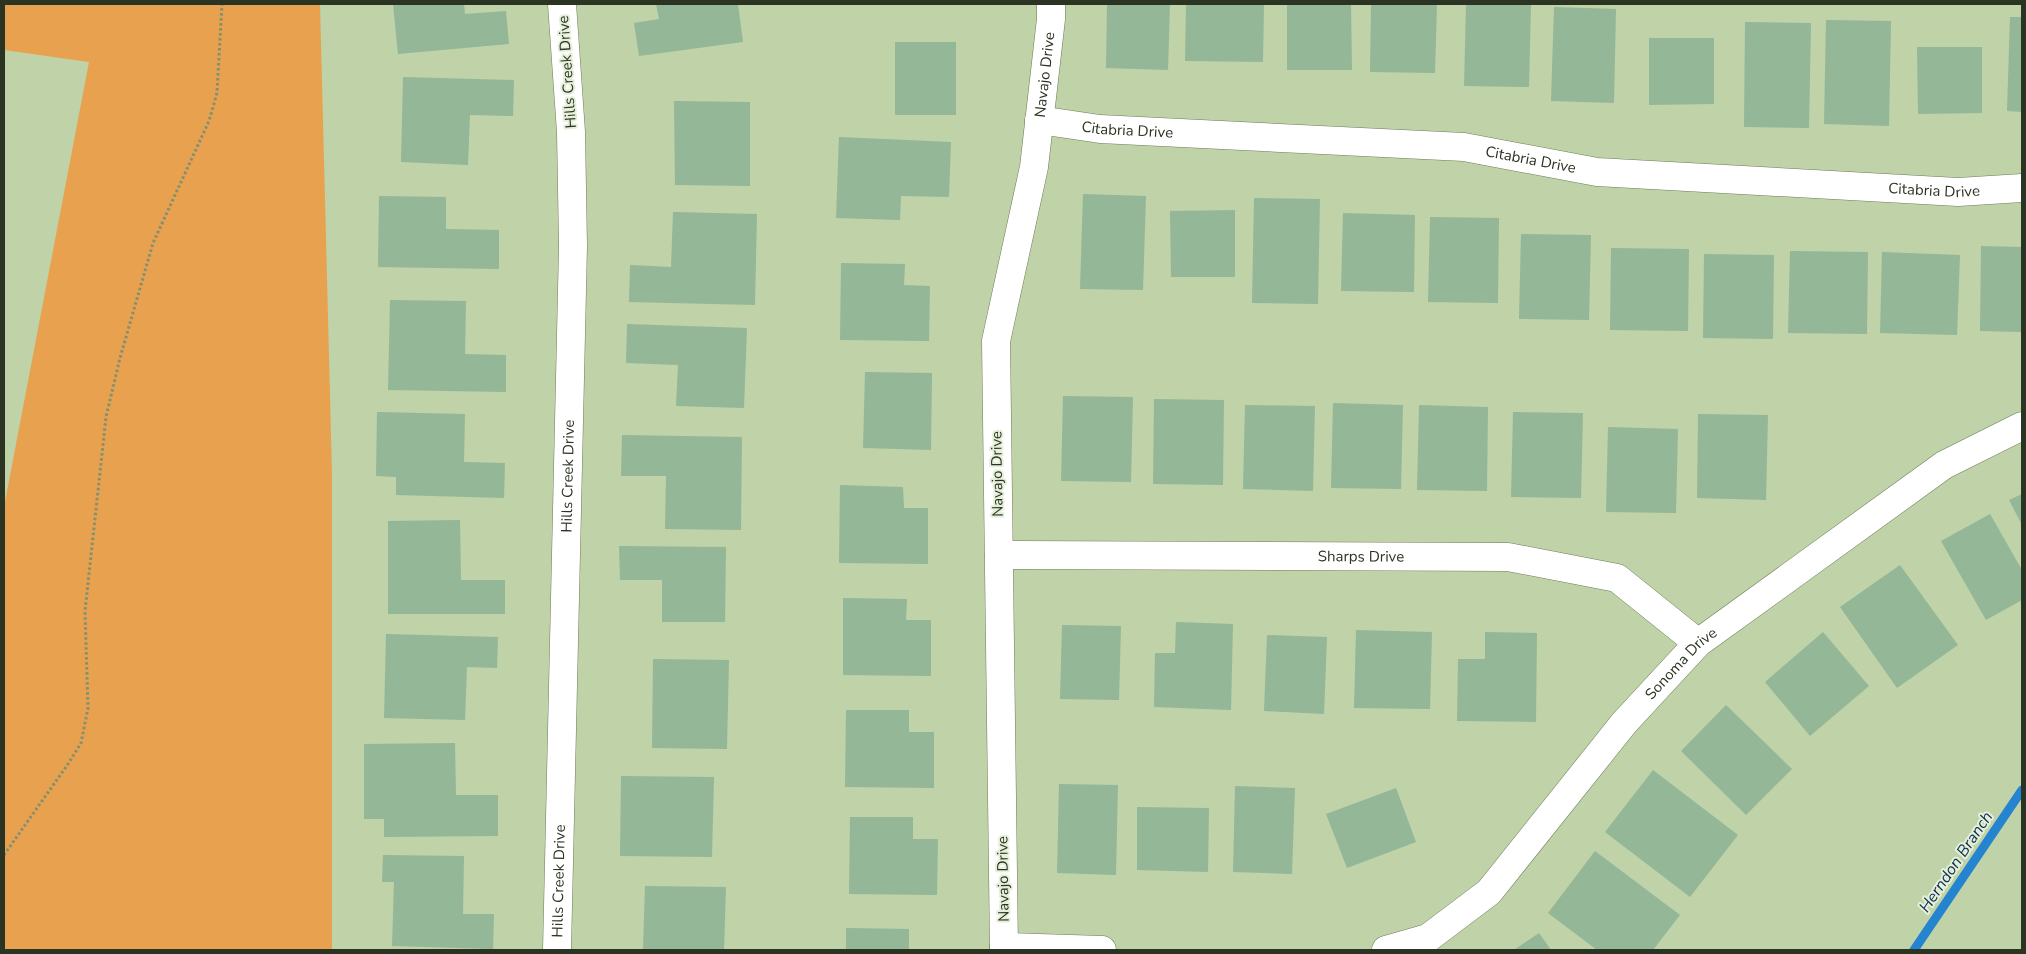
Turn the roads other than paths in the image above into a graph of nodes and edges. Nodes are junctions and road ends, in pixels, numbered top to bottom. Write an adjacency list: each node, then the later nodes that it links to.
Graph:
1 (562, 4): 9 (street, Hills Creek Drive)
2 (1051, 4): 3 (street, Navajo Drive)
3 (1040, 120): 4 (street, Citabria Drive); 6 (street, Navajo Drive)
4 (2022, 188)
5 (2022, 426): 7 (street, Sonoma Drive)
6 (999, 555): 7 (street, Sharps Drive); 8 (street, Navajo Drive)
7 (1698, 643): 11 (street, Sonoma Drive)
8 (1004, 948): 10 (street)
9 (557, 950)
10 (1102, 950)
11 (1386, 950)

